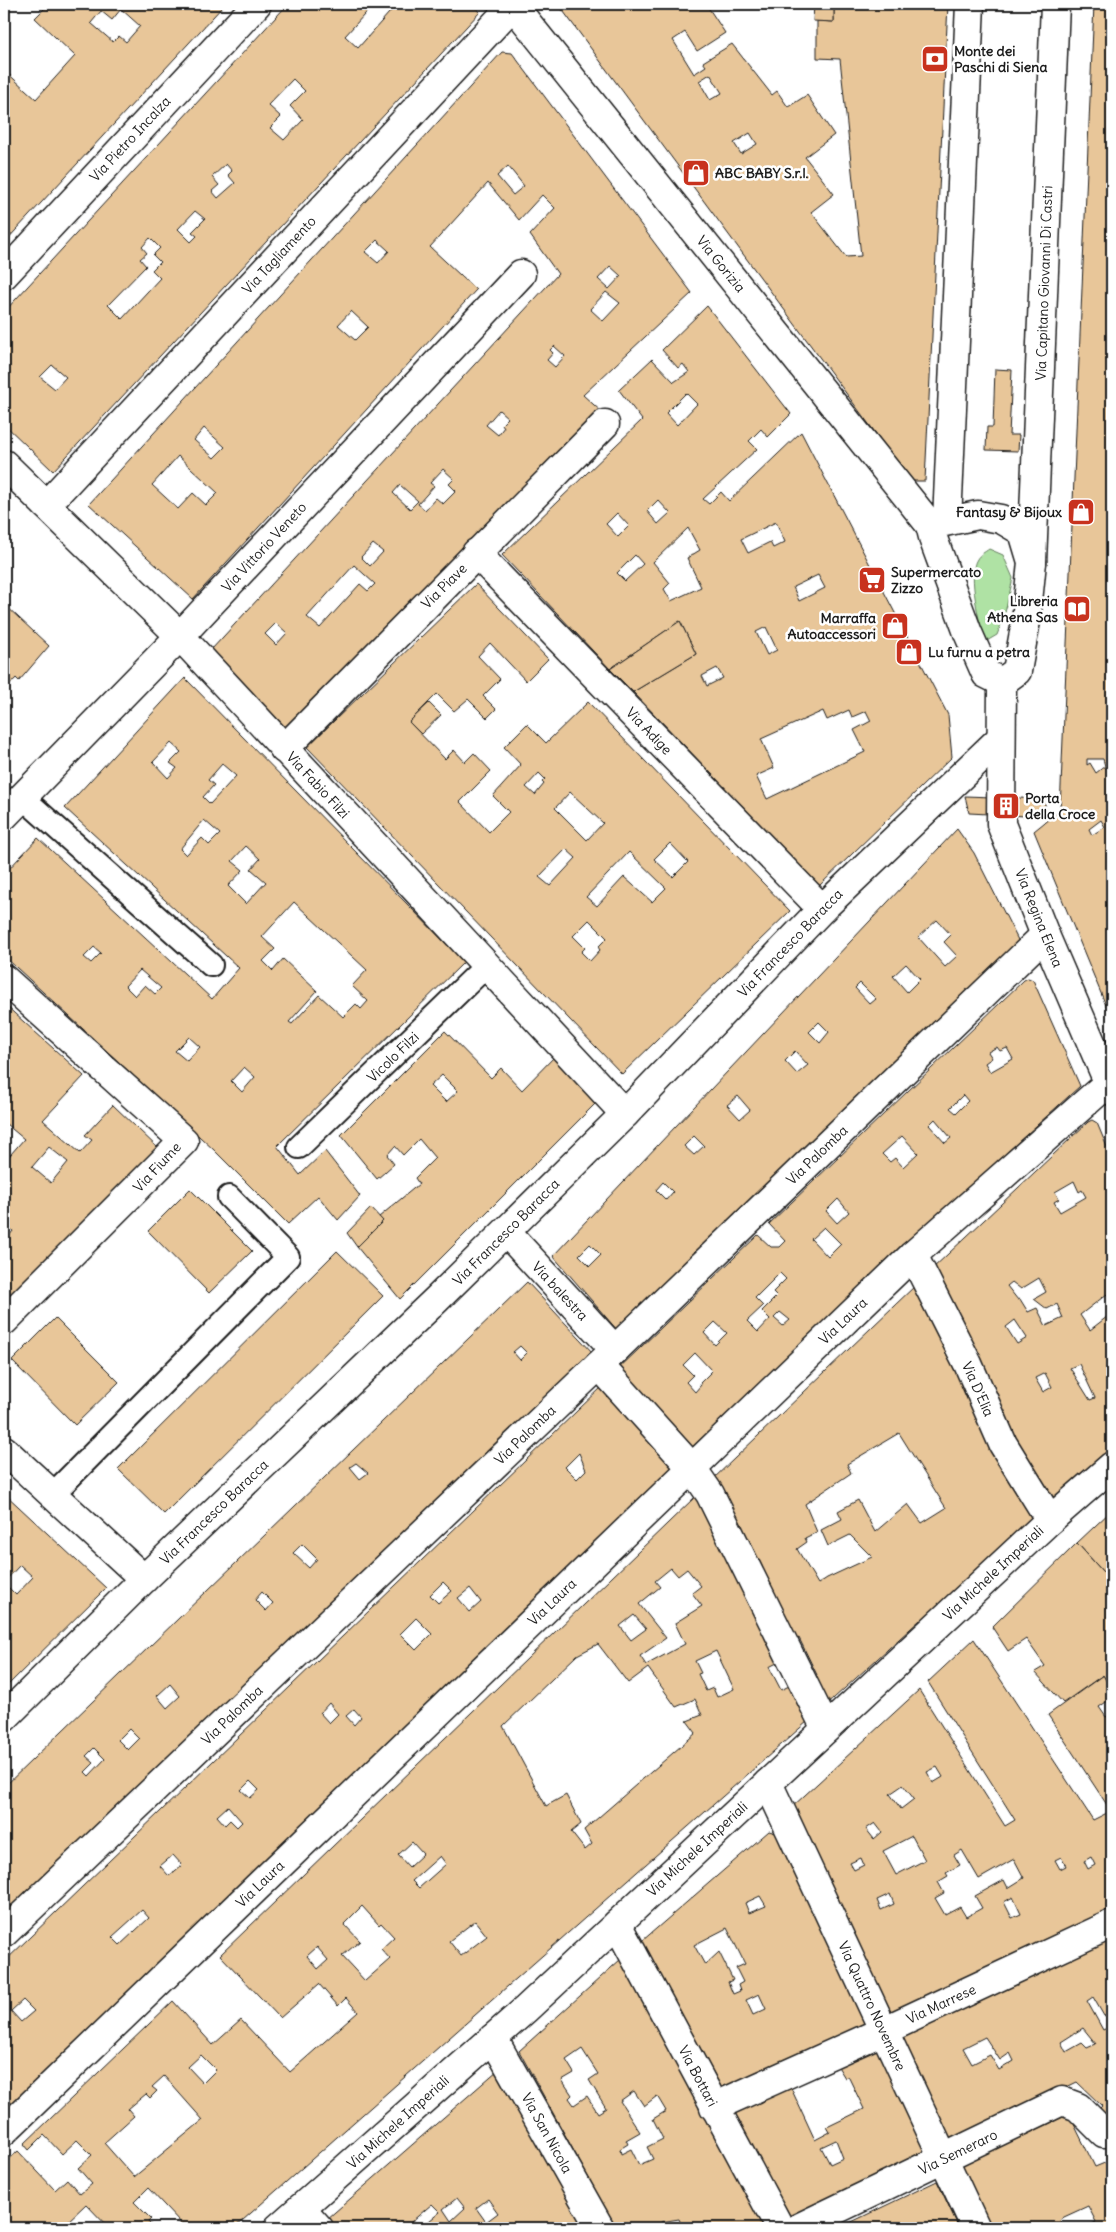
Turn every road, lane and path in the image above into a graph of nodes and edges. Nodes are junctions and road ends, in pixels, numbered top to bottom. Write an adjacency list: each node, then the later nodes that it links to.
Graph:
1 (257, 4): 6 (street, Via Pietro Incalza)
2 (512, 4): 9 (street, Via Tagliamento); 10 (street, Via Gorizia)
3 (970, 4): 10 (street)
4 (1055, 4): 12 (street, Via Capitano Giovanni Di Castri)
5 (520, 274): 13 (street, Via Vittorio Veneto)
6 (4, 275)
7 (605, 424): 11 (street, Via Piave)
8 (4, 464): 9 (street, Via Fabio Filzi)
9 (46, 506): 13 (street, Via Fabio Filzi)
10 (939, 523): 12 (street); 14 (street)
11 (476, 554): 16 (street, Via Piave); 18 (street, Via Adige)
12 (1032, 562): 14 (street, Via Capitano Giovanni Di Castri)
13 (180, 636): 16 (street, Via Fabio Filzi); 17 (street, Via Vittorio Veneto)
14 (1002, 682): 15 (street, Via Regina Elena)
15 (1001, 738): 18 (street, Via Francesco Baracca); 19 (street, Via Regina Elena)
16 (284, 749): 21 (street, Via Fabio Filzi)
17 (13, 806): 20 (lane)
18 (822, 909): 24 (street, Via Francesco Baracca)
19 (1045, 936): 23 (street, Via Regina Elena); 30 (street, Via Palomba)
20 (212, 965)
21 (486, 966): 24 (street, Via Fabio Filzi); 25 (lane, Vicolo Filzi)
22 (4, 979): 29 (street, Via Fiume)
23 (1110, 1087): 28 (street, Via Laura)
24 (625, 1114): 27 (street, Via Francesco Baracca)
25 (299, 1148)
26 (229, 1197): 34 (lane)
27 (506, 1232): 30 (street, Via balestra); 36 (street, Via Francesco Baracca)
28 (913, 1254): 33 (street, Via Laura); 35 (street, Via D'Elia)
29 (4, 1321)
30 (607, 1357): 33 (street, Via balestra); 42 (street, Via Palomba)
31 (4, 1450): 34 (street)
32 (1112, 1466): 35 (street, Via Michele Imperiali)
33 (692, 1468): 38 (street, Via balestra); 46 (street, Via Laura)
34 (52, 1494): 36 (street)
35 (1050, 1520): 38 (street, Via Michele Imperiali)
36 (144, 1578): 37 (street, Via Francesco Baracca)
37 (4, 1718)
38 (826, 1729): 39 (street, Via Michele Imperiali)
39 (768, 1783): 40 (street, Via Michele Imperiali); 43 (street, Via Quattro Novembre)
40 (617, 1924): 44 (street, Via Michele Imperiali); 45 (street, Via Bottari)
41 (1112, 1924): 43 (street, Via Marrese)
42 (4, 1933)
43 (883, 2032): 45 (street, Via Marrese); 48 (street, Via Quattro Novembre)
44 (493, 2038): 49 (street, Via Michele Imperiali); 52 (street, Via San Nicola)
45 (714, 2107): 53 (street, Via Bottari)
46 (4, 2131)
47 (1112, 2132): 48 (street, Via Semeraro)
48 (944, 2160): 54 (street, Via Semeraro); 55 (street, Via Quattro Novembre)
49 (301, 2208): 50 (street, Via Michele Imperiali); 51 (street)
50 (278, 2228)
51 (319, 2228)
52 (600, 2228)
53 (780, 2228)
54 (798, 2228)
55 (976, 2228)

